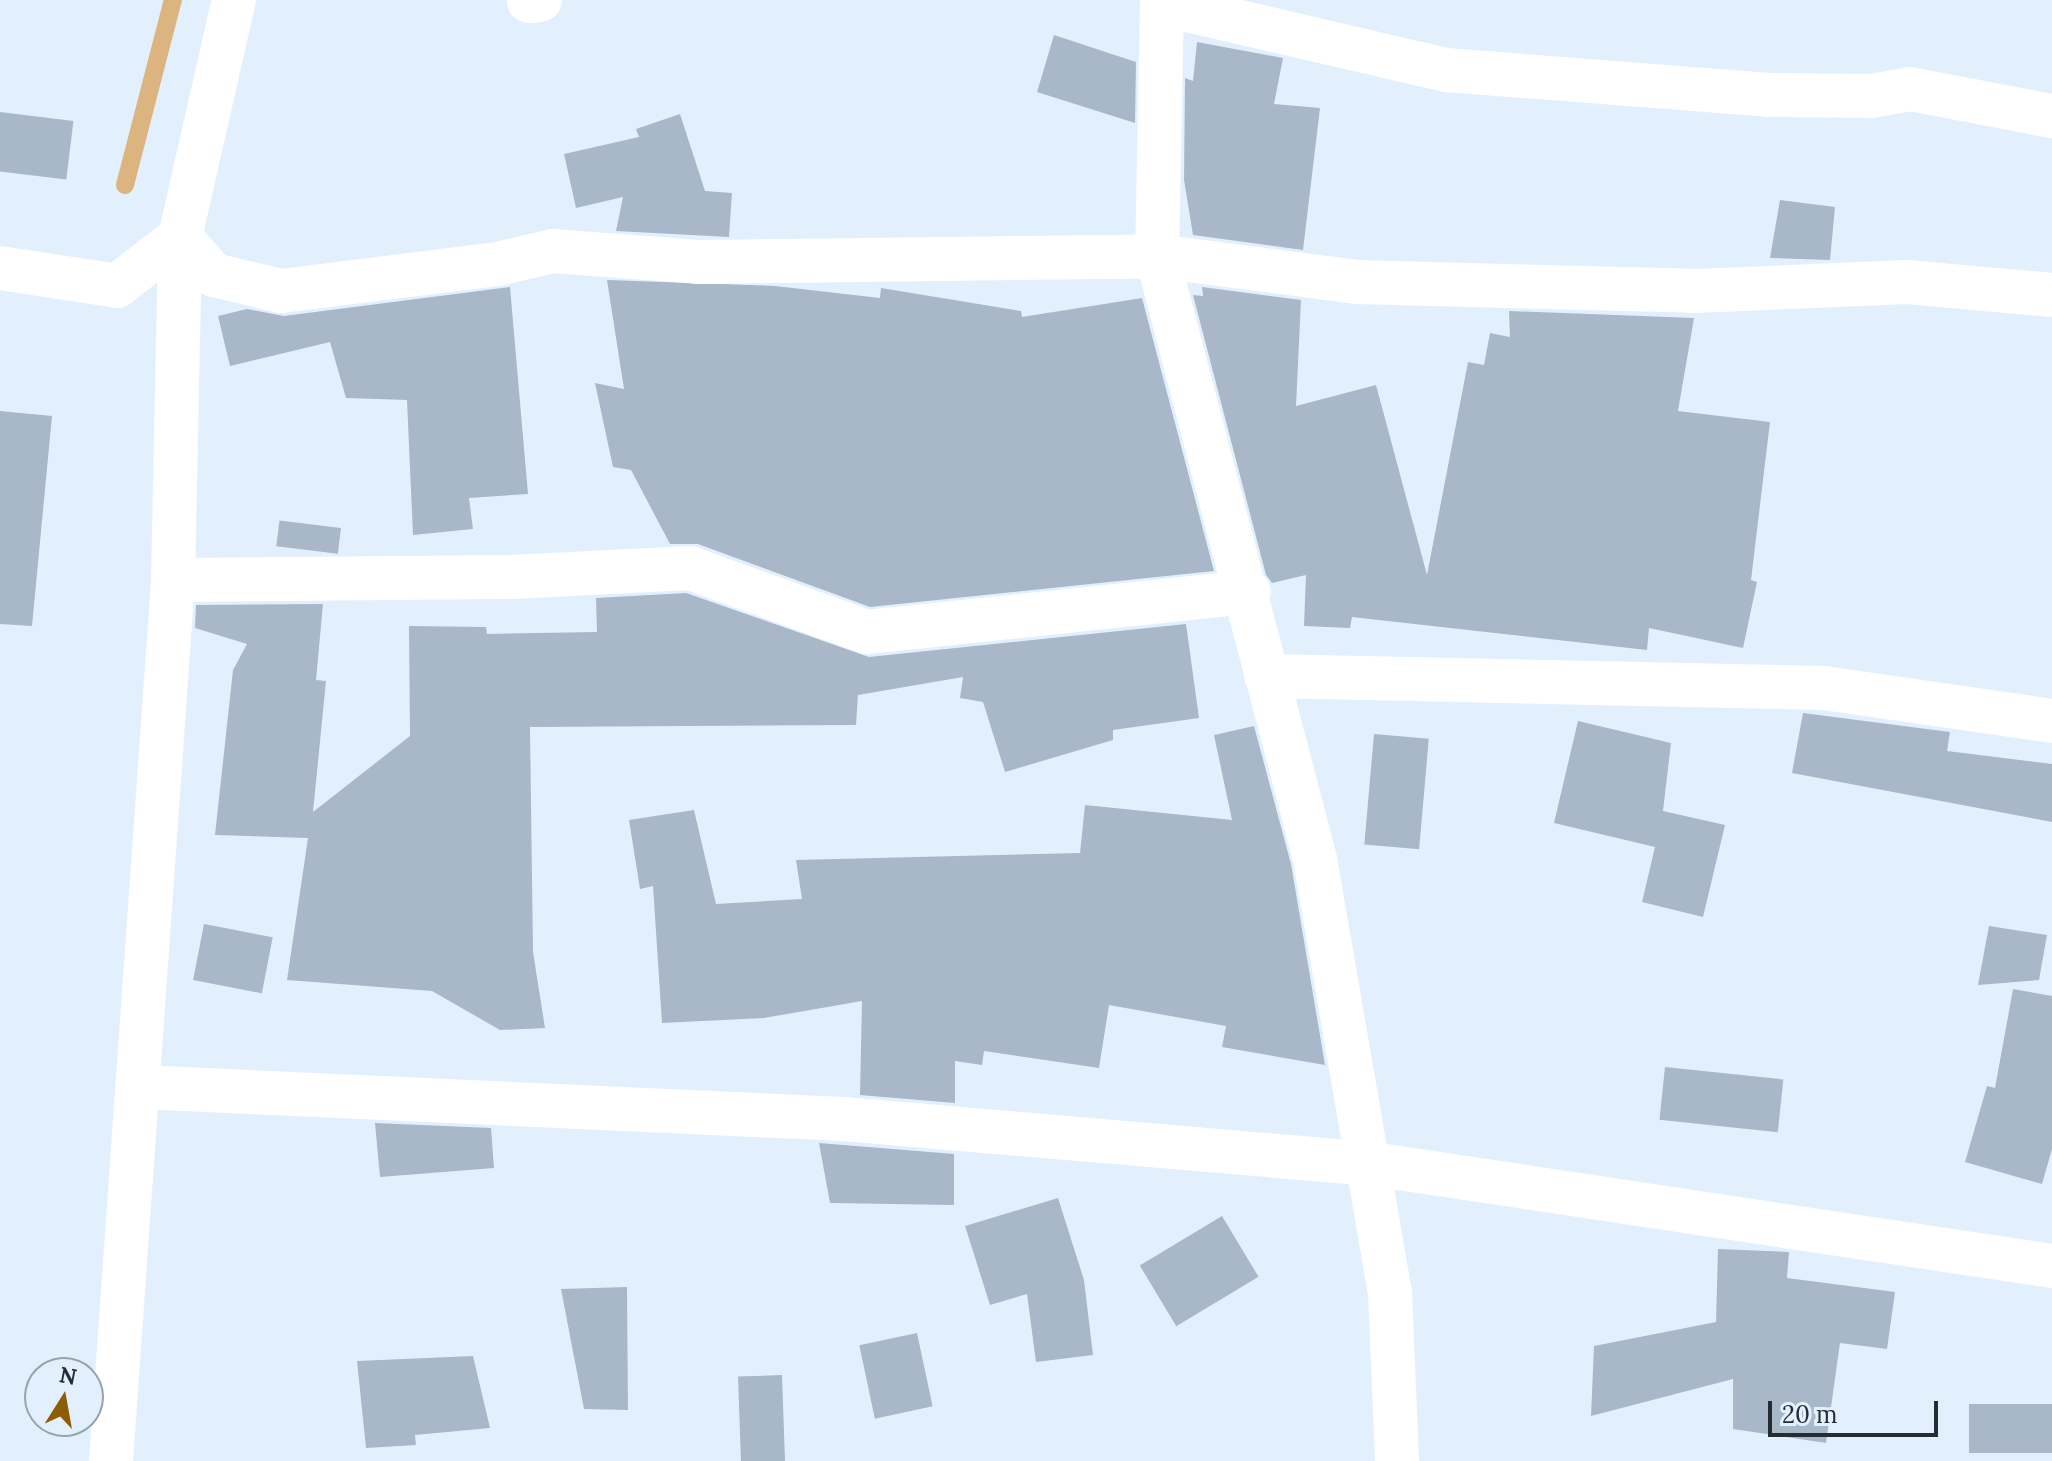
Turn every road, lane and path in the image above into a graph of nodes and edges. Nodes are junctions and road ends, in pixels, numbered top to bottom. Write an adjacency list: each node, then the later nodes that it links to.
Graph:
1 (234, 0): 4 (street)
2 (1162, 2): 3 (street); 5 (street)
3 (2052, 116)
4 (180, 237): 5 (street); 6 (street); 8 (street)
5 (1157, 256): 7 (street); 9 (street)
6 (0, 268)
7 (2052, 295)
8 (173, 580): 9 (street); 12 (street)
9 (1249, 592): 10 (street)
10 (1266, 676): 11 (street); 13 (street)
11 (2052, 721)
12 (139, 1087): 13 (street); 15 (street)
13 (1372, 1164): 14 (street); 16 (street)
14 (2052, 1266)
15 (111, 1461)
16 (1397, 1461)

